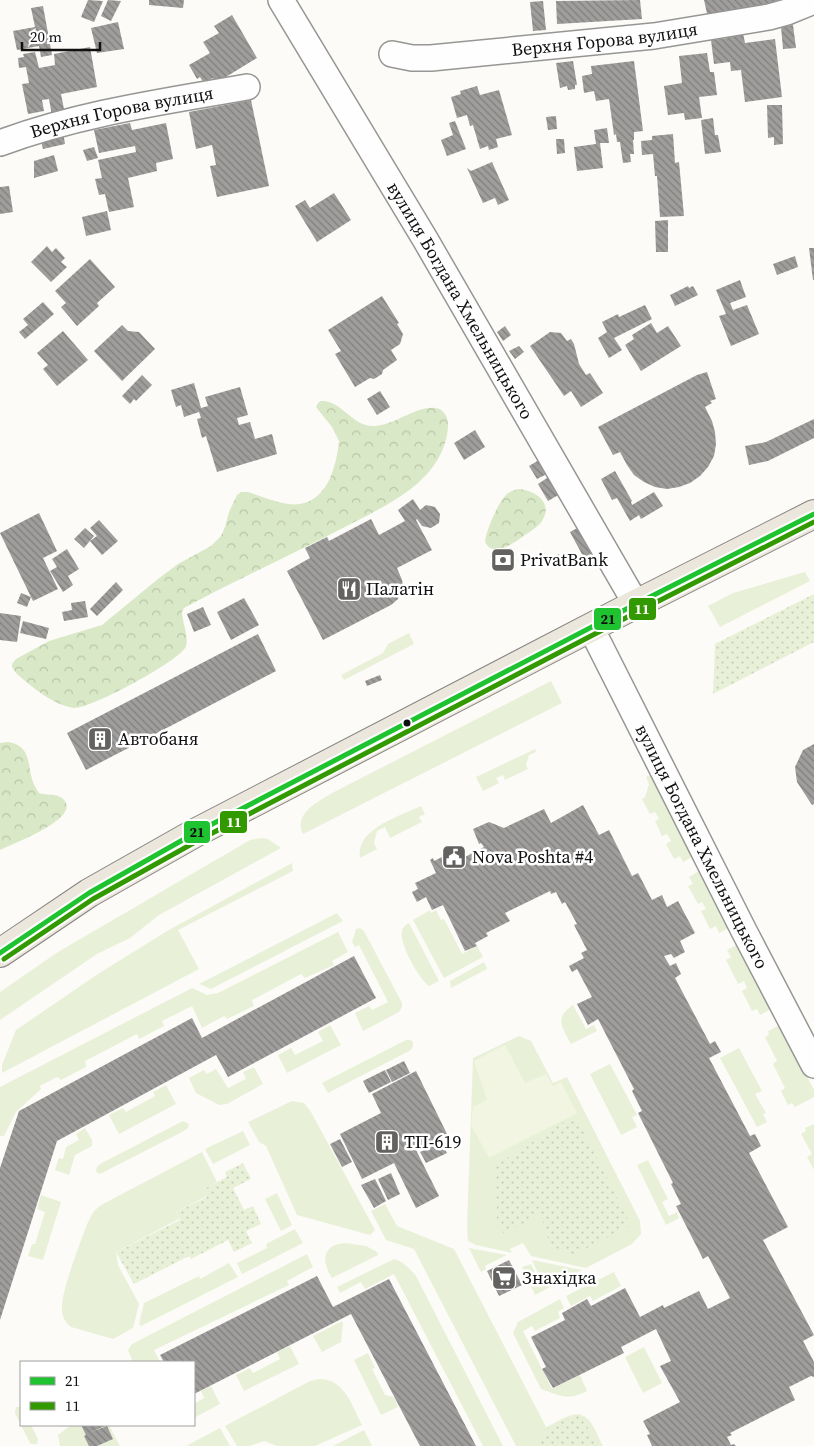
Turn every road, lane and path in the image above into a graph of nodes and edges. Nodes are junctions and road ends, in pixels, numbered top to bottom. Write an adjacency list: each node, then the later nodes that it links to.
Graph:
1 (281, 0): 7 (street, вулиця Богдана Хмельницького)
2 (814, 1): 3 (street, Верхня Горова вулиця)
3 (392, 54)
4 (246, 87): 5 (street, Верхня Горова вулиця)
5 (0, 143)
6 (814, 514): 7 (main road)
7 (636, 604): 8 (main road)
8 (591, 628): 9 (main road); 10 (street, вулиця Богдана Хмельницького)
9 (0, 952)
10 (814, 1065)

